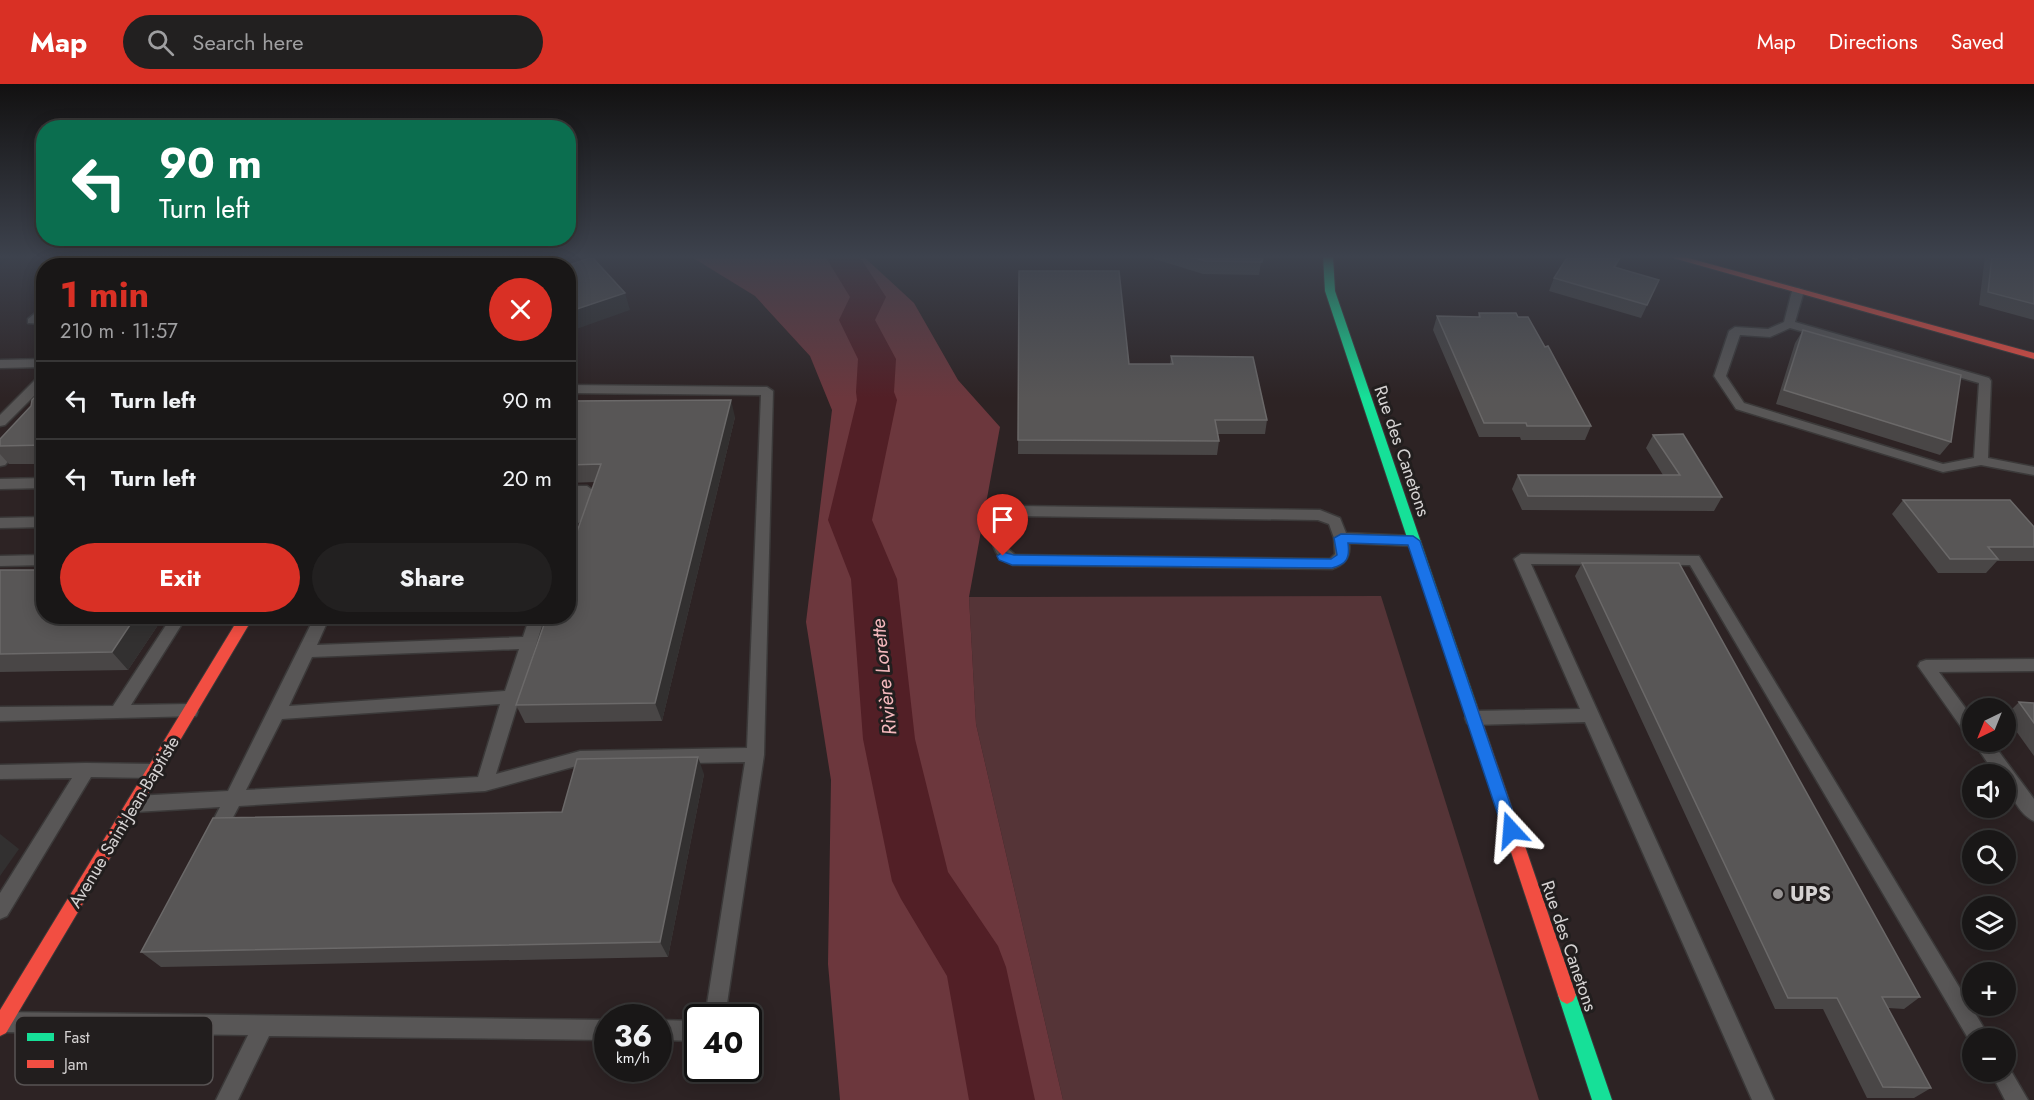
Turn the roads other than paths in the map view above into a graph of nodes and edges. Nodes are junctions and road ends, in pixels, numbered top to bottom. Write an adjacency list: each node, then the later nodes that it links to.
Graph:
1 (1334, 303): 22 (street, Rue des Canetons)
2 (1795, 303): 4 (lane)
3 (1843, 303): 5 (street)
4 (1789, 324): 12 (lane); 12 (lane)
5 (2034, 356)
6 (36, 363): 7 (lane)
7 (0, 364)
8 (36, 386): 10 (lane)
9 (576, 389): 40 (lane)
10 (0, 422)
11 (36, 423): 13 (lane)
12 (1981, 461): 14 (lane)
13 (0, 462)
14 (2034, 471)
15 (36, 483): 16 (lane)
16 (0, 484)
17 (576, 491): 18 (lane)
18 (576, 513)
19 (36, 522): 20 (lane)
20 (0, 523)
21 (1341, 538): 21 (lane); 22 (lane)
22 (1413, 541): 39 (street, Rue des Canetons)
23 (36, 560): 24 (lane)
24 (0, 561)
25 (175, 624): 33 (lane)
26 (242, 624): 34 (street, Avenue Saint-Jean-Baptiste)
27 (319, 624): 30 (lane)
28 (535, 624): 29 (lane)
29 (528, 643): 30 (lane); 32 (lane)
30 (306, 651): 36 (lane)
31 (2034, 665): 38 (lane)
32 (511, 697): 36 (lane); 44 (lane)
33 (118, 711): 34 (lane); 35 (lane)
34 (190, 711): 42 (street, Avenue Saint-Jean-Baptiste)
35 (0, 714)
36 (277, 714): 46 (lane)
37 (1591, 715): 39 (lane); 55 (lane); 60 (lane)
38 (1962, 715)
39 (1473, 718): 59 (street, Rue des Canetons)
40 (754, 755): 44 (lane); 51 (lane)
41 (86, 770): 42 (lane); 43 (lane); 50 (lane)
42 (154, 771): 47 (street, Avenue Saint-Jean-Baptiste)
43 (0, 772)
44 (485, 784): 46 (lane)
45 (2016, 789): 48 (lane)
46 (233, 800): 47 (lane); 49 (lane)
47 (135, 804): 52 (street, Avenue Saint-Jean-Baptiste)
48 (2034, 813)
49 (206, 850)
50 (0, 910)
51 (717, 1004)
52 (1, 1024)
53 (213, 1026): 54 (lane)
54 (264, 1026): 56 (lane); 58 (lane)
55 (1974, 1028)
56 (594, 1030)
57 (2006, 1082): 61 (lane)
58 (227, 1100)
59 (1602, 1100)
60 (1763, 1100)
61 (2017, 1100)

